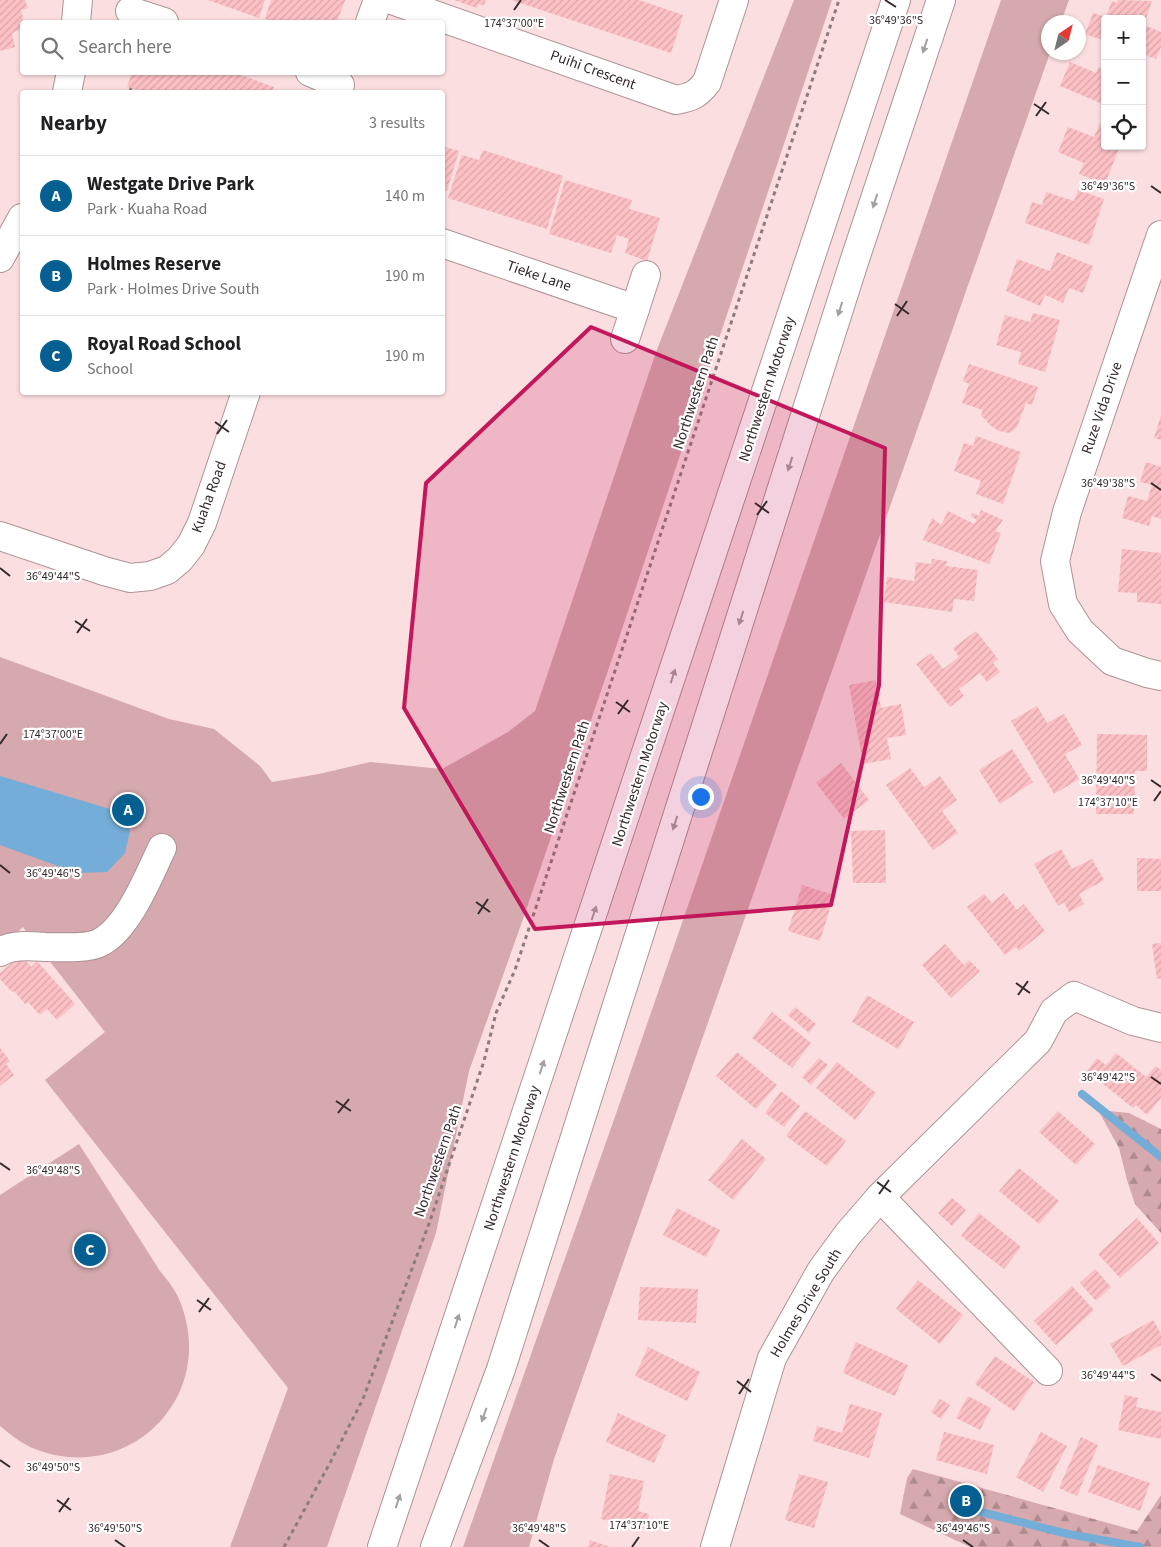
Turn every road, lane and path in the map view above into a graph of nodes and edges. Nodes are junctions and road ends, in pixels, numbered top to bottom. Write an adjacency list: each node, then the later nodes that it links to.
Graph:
1 (78, 0): 9 (main road)
2 (378, 0): 11 (main road)
3 (392, 0): 4 (main road, Puihi Crescent)
4 (734, 0)
5 (839, 0): 31 (path, Northwestern Path)
6 (896, 0): 32 (main road, Northwestern Motorway, one-way to 6)
7 (941, 0): 33 (main road, one-way to 33)
8 (130, 11): 10 (main road)
9 (76, 20)
10 (158, 20)
11 (371, 20)
12 (70, 75): 15 (main road)
13 (318, 75): 14 (main road)
14 (341, 83)
15 (67, 90)
16 (20, 222): 19 (main road)
17 (1161, 235): 25 (main road, Ruze Vida Drive)
18 (445, 244): 21 (main road, Tieke Lane)
19 (0, 258)
20 (646, 275): 21 (main road)
21 (636, 309): 22 (main road)
22 (625, 339)
23 (245, 395): 24 (main road, Kuaha Road)
24 (0, 536)
25 (1161, 676)
26 (162, 848): 27 (main road)
27 (0, 952)
28 (1161, 1028): 29 (main road, Holmes Drive South)
29 (880, 1197): 30 (main road); 34 (main road, Holmes Drive South)
30 (1048, 1371)
31 (284, 1547)
32 (382, 1547)
33 (435, 1547)
34 (715, 1547)

